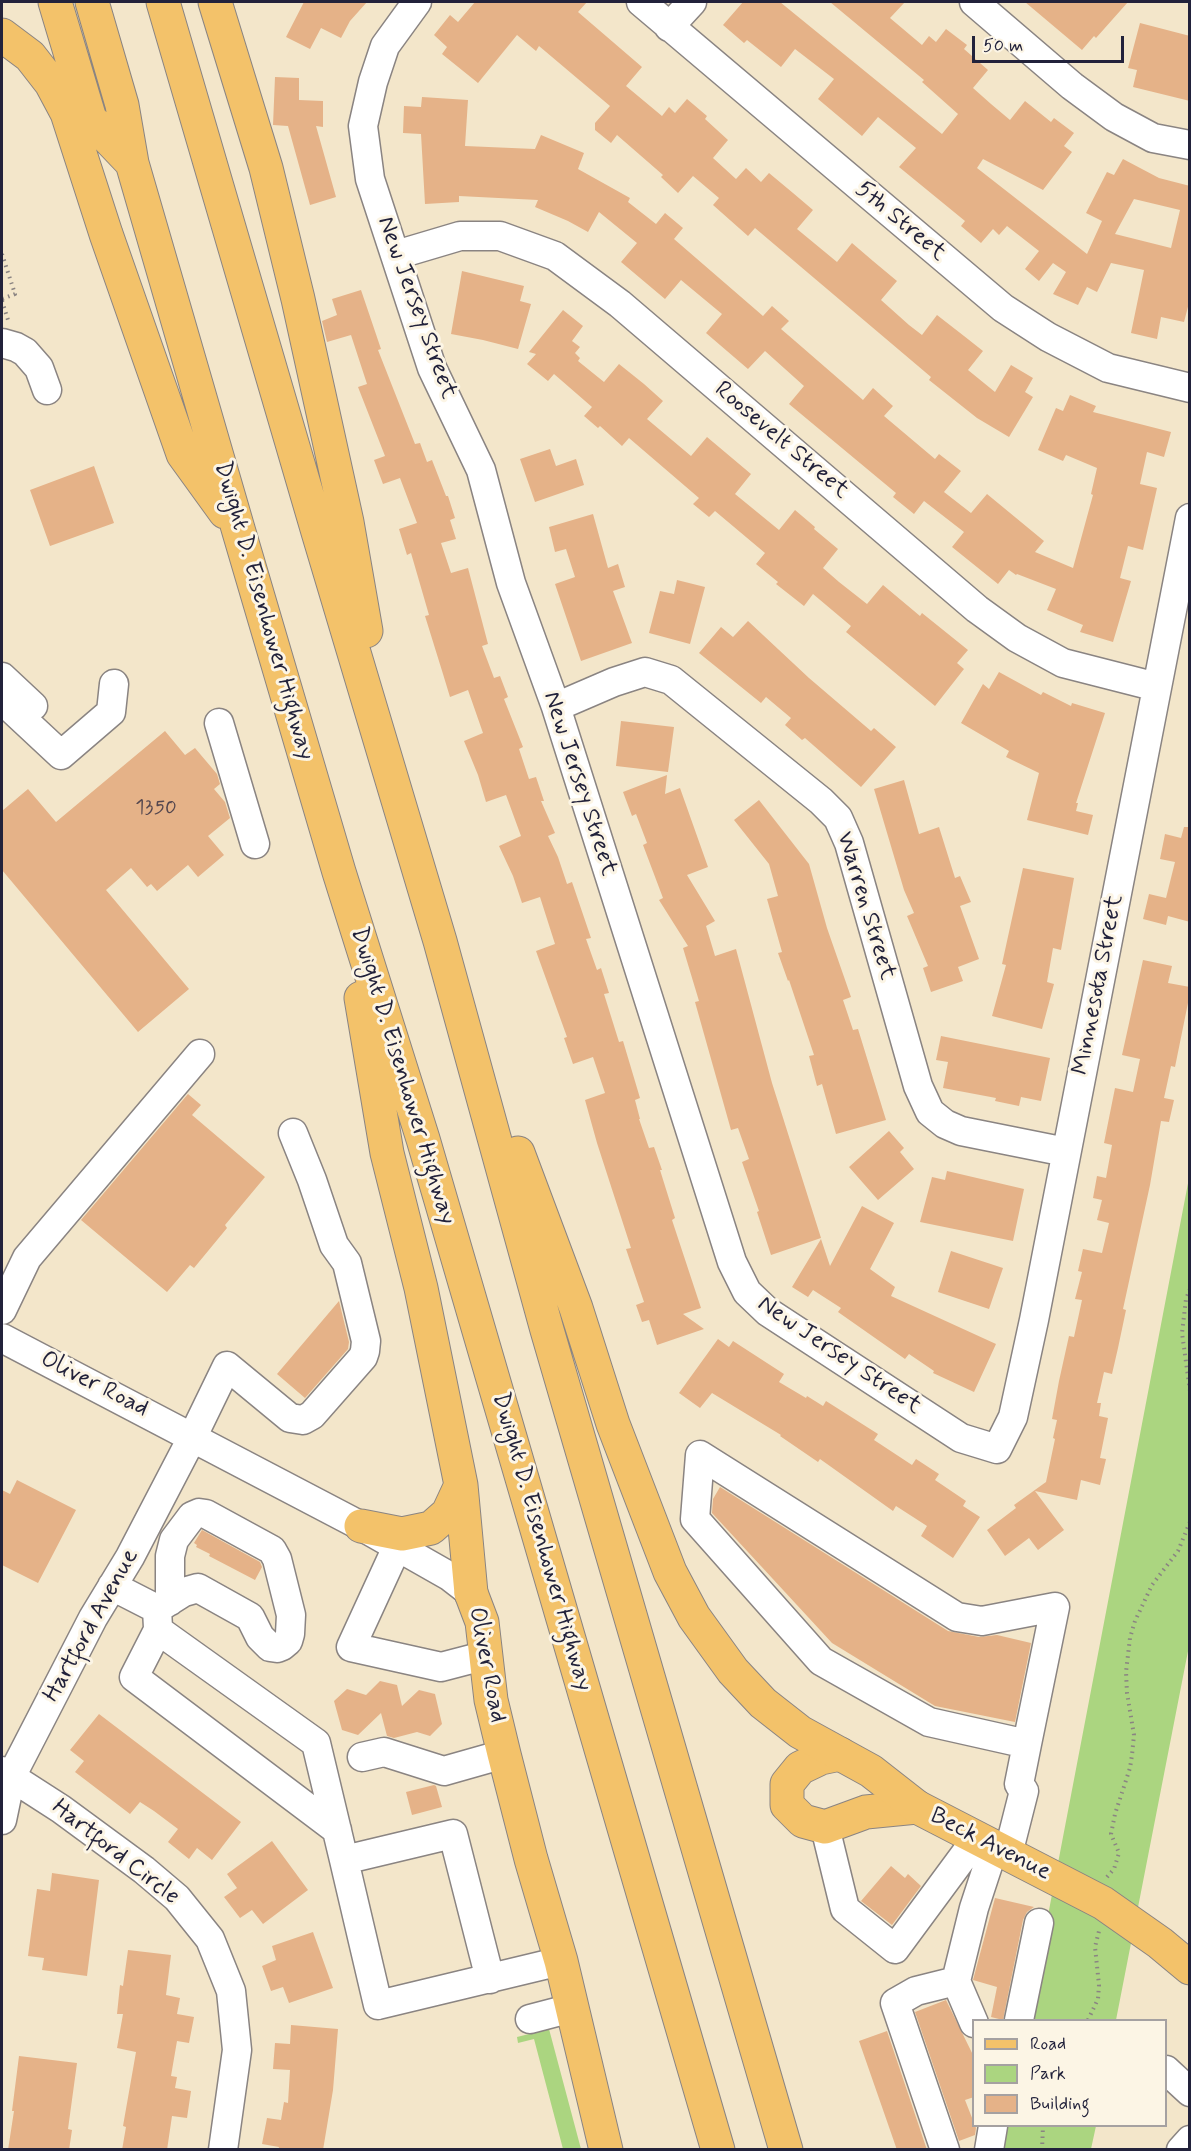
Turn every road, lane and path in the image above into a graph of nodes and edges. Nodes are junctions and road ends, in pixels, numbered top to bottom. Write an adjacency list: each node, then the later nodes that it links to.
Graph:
1 (55, 2): 12 (main road)
2 (92, 2): 12 (main road, Dwight D. Eisenhower Highway)
3 (163, 2): 29 (main road)
4 (215, 2): 29 (main road)
5 (417, 2): 14 (street, New Jersey Street)
6 (641, 2): 9 (street, 5th Street)
7 (692, 2): 9 (street)
8 (974, 2): 11 (street)
9 (669, 27): 18 (street, 5th Street)
10 (2, 35): 21 (main road)
11 (1190, 146)
12 (132, 163): 21 (main road, Dwight D. Eisenhower Highway)
13 (2, 254): 15 (path)
14 (396, 255): 24 (street, Roosevelt Street); 26 (street, New Jersey Street)
15 (2, 300): 16 (path)
16 (2, 323)
17 (2, 344): 19 (street)
18 (1190, 388)
19 (46, 390)
20 (1190, 518): 24 (street, Minnesota Street)
21 (239, 532): 31 (main road, Dwight D. Eisenhower Highway)
22 (2, 677): 27 (street)
23 (114, 684): 27 (street)
24 (1157, 687): 35 (street, Minnesota Street)
25 (2, 700): 27 (street)
26 (556, 707): 35 (street, Warren Street); 41 (street, New Jersey Street)
27 (31, 715)
28 (219, 723): 30 (street)
29 (392, 777): 32 (main road)
30 (255, 844)
31 (339, 872): 42 (main road); 80 (main road, Dwight D. Eisenhower Highway)
32 (440, 942): 52 (main road); 81 (main road)
33 (200, 1054): 37 (street)
34 (293, 1133): 40 (street, Hartford Avenue)
35 (1066, 1152): 41 (street, Minnesota Street)
36 (1190, 1289): 39 (path)
37 (2, 1310)
38 (2, 1338): 40 (street, Oliver Road)
39 (1190, 1391)
40 (193, 1437): 44 (street, Oliver Road); 46 (street, Hartford Avenue)
41 (997, 1449)
42 (461, 1485): 44 (main road); 47 (main road)
43 (1190, 1522): 61 (path)
44 (361, 1526): 45 (street, Oliver Road)
45 (397, 1547): 47 (street, Oliver Road); 49 (street)
46 (112, 1586): 48 (street); 54 (street, Hartford Avenue)
47 (471, 1593): 49 (main road, Oliver Road)
48 (162, 1613): 48 (street); 58 (street); 58 (street)
49 (487, 1655): 51 (main road, Oliver Road)
50 (1027, 1744): 50 (street); 59 (street)
51 (504, 1754): 53 (street); 64 (main road, Oliver Road)
52 (840, 1754): 55 (main road); 57 (main road)
53 (362, 1757)
54 (6, 1774): 56 (street, Hartford Avenue); 78 (street, Hartford Circle)
55 (917, 1807): 57 (main road, Beck Avenue); 59 (main road, Beck Avenue)
56 (2, 1820)
57 (825, 1827): 59 (street)
58 (337, 1830): 60 (street)
59 (993, 1846): 65 (main road, Beck Avenue); 67 (street)
60 (344, 1860): 66 (street); 66 (street)
61 (1104, 1879)
62 (1039, 1923): 71 (street)
63 (1101, 1924): 72 (path)
64 (561, 1961): 66 (street); 68 (main road, Oliver Road)
65 (1190, 1968)
66 (490, 1979)
67 (956, 1981): 70 (street); 82 (street)
68 (572, 2008): 69 (street); 79 (main road, Oliver Road)
69 (530, 2019)
70 (972, 2019)
71 (1019, 2019)
72 (1088, 2019)
73 (1167, 2071): 74 (street)
74 (1190, 2092)
75 (993, 2127): 83 (street)
76 (1042, 2127): 84 (path)
77 (1190, 2140): 85 (street)
78 (223, 2150)
79 (606, 2150)
80 (718, 2150)
81 (786, 2150)
82 (945, 2150)
83 (989, 2150)
84 (1042, 2150)
85 (1181, 2150)

